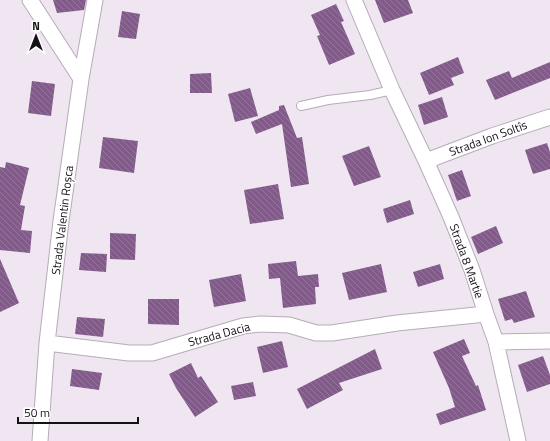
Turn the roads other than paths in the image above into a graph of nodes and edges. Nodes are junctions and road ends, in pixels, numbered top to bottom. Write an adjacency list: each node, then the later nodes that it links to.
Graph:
1 (30, 0): 4 (street)
2 (95, 0): 4 (street, Strada Valentin Roșca)
3 (354, 0): 5 (street, Strada 8 Martie)
4 (81, 80): 12 (street, Strada Valentin Roșca)
5 (392, 90): 6 (lane); 8 (street, Strada 8 Martie)
6 (301, 106)
7 (550, 116): 8 (street, Strada Ion Soltîs)
8 (426, 161): 9 (street, Strada 8 Martie)
9 (486, 314): 11 (street, Strada 8 Martie); 12 (street, Strada Dacia)
10 (550, 341): 11 (street)
11 (496, 342): 14 (street, Strada 8 Martie)
12 (47, 344): 13 (street, Strada Valentin Roșca)
13 (40, 441)
14 (518, 441)

